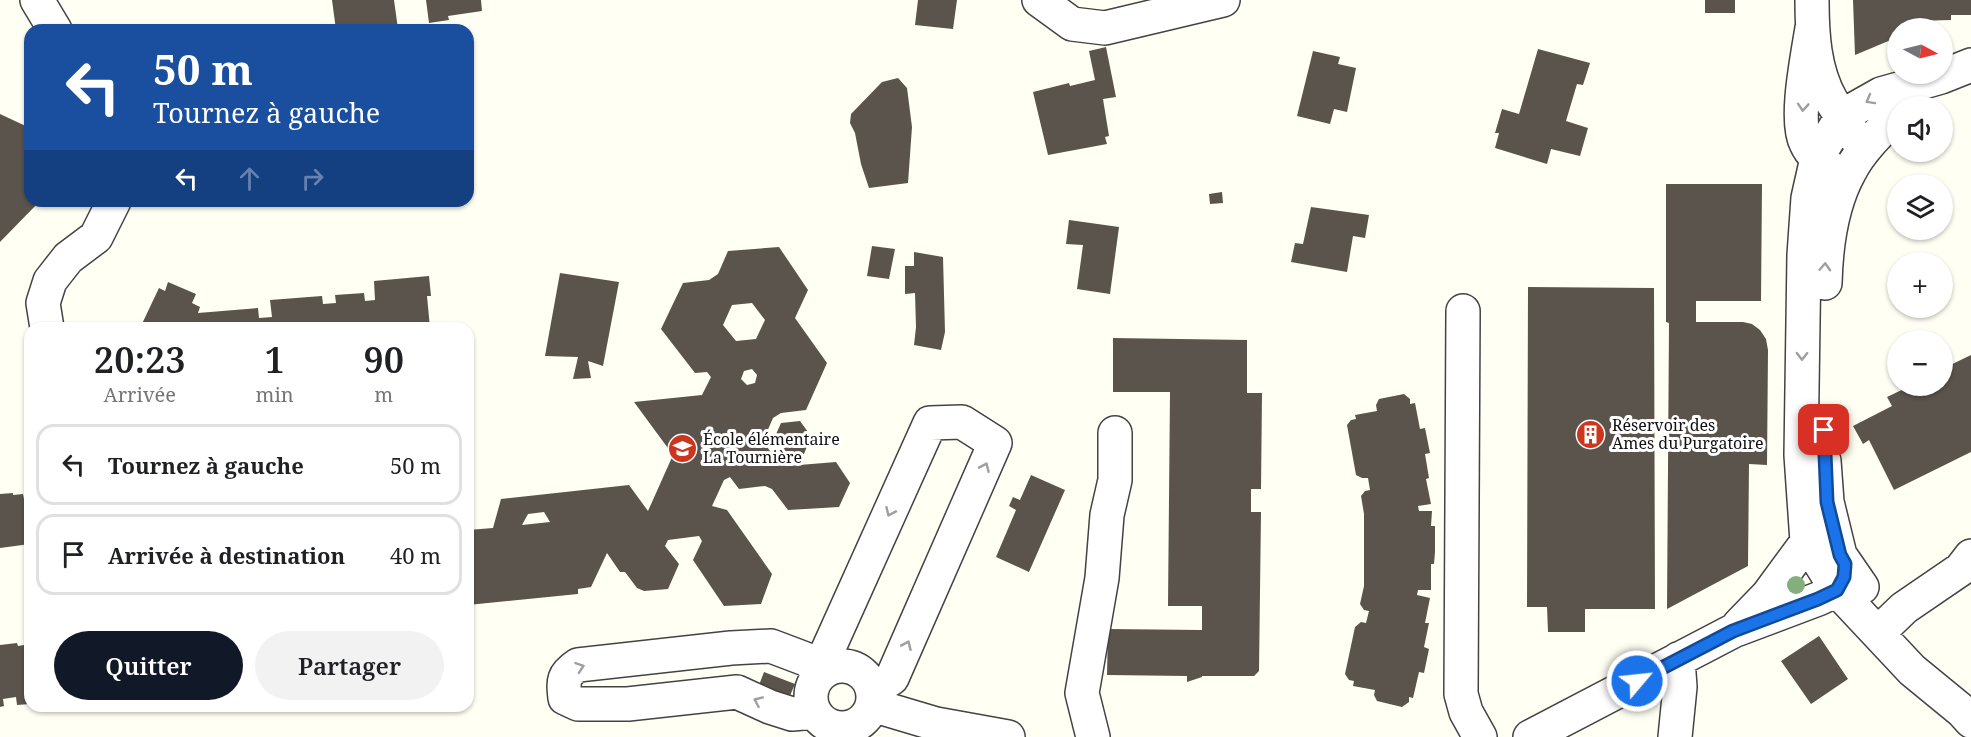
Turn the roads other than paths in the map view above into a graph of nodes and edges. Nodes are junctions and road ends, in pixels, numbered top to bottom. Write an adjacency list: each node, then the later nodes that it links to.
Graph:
1 (37, 0): 5 (street)
2 (1039, 0): 3 (street)
3 (1223, 0)
4 (1812, 14): 11 (street); 13 (street, one-way to 13)
5 (51, 24)
6 (1971, 65): 7 (street)
7 (1953, 72)
8 (1916, 84): 11 (street, one-way to 11)
9 (1933, 84): 10 (street)
10 (1918, 96)
11 (1842, 116): 13 (street); 14 (street)
12 (1887, 125): 14 (street)
13 (1817, 158): 14 (street); 19 (street, one-way to 19)
14 (1850, 170): 21 (street, one-way to 14)
15 (111, 207): 17 (street)
16 (1463, 311): 31 (street)
17 (46, 322)
18 (1114, 433): 30 (street)
19 (1807, 542): 21 (street); 23 (street)
20 (1971, 556): 22 (street)
21 (1841, 569): 22 (street); 23 (street)
22 (1885, 626): 28 (street)
23 (1733, 631): 25 (street)
24 (822, 672): 26 (street); 26 (street, one-way to 24); 27 (street); 27 (street, one-way to 24)
25 (1679, 673): 32 (street); 33 (street)
26 (873, 698): 27 (street); 29 (street)
27 (814, 712)
28 (1966, 716)
29 (1008, 737)
30 (1092, 737)
31 (1480, 737)
32 (1530, 737)
33 (1675, 737)

